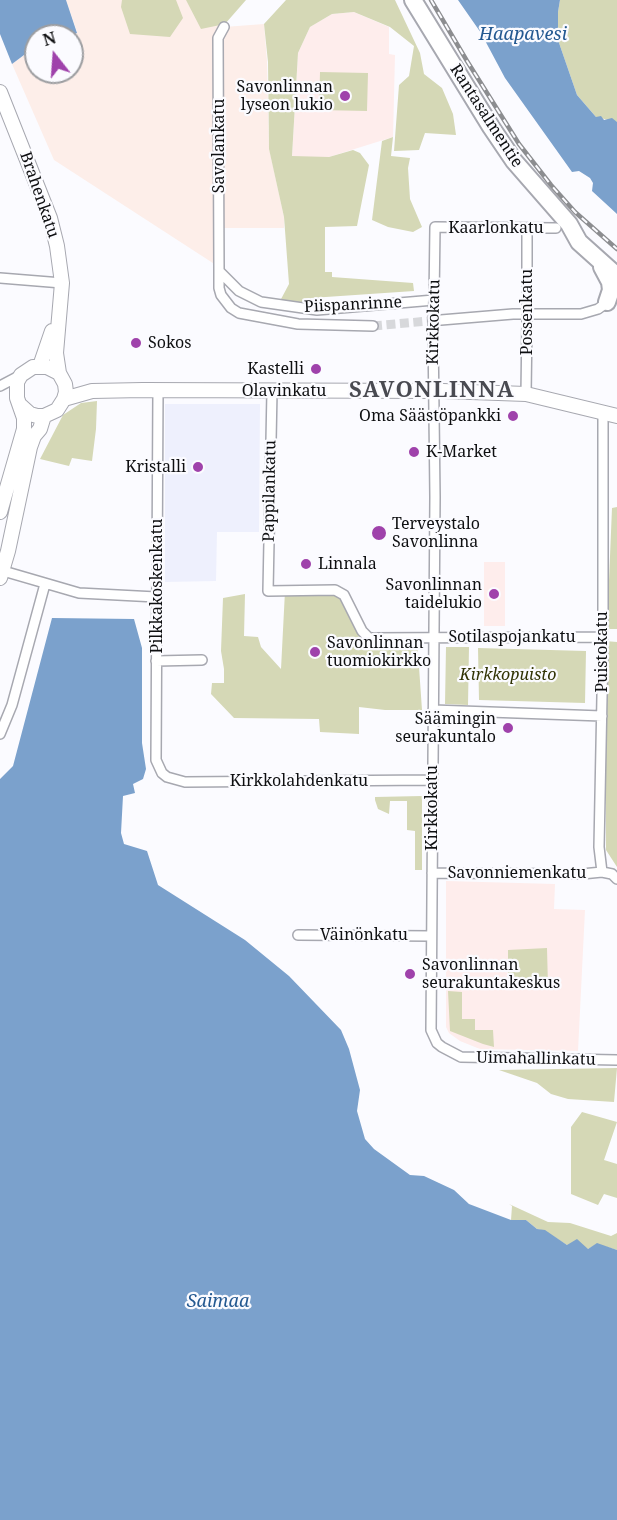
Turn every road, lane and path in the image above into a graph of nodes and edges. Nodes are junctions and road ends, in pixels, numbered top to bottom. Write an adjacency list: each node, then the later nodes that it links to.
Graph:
1 (413, 0): 5 (highway, Rantasalmentie)
2 (224, 27): 10 (street, Savolankatu)
3 (0, 92): 13 (main road, Brahenkatu)
4 (0, 118): 13 (main road, Brahenkatu)
5 (563, 224): 7 (street, Kaarlonkatu); 8 (highway, Rantasalmentie); 9 (highway, Rantasalmentie)
6 (435, 227): 7 (street, Kaarlonkatu); 15 (street, Kirkkokatu)
7 (527, 229): 29 (street, Possenkatu, bridge)
8 (595, 257): 11 (highway, Rantasalmentie); 17 (highway)
9 (617, 264)
10 (219, 269): 14 (street, Piispanrinne); 16 (street, Savolankatu)
11 (617, 276)
12 (0, 278): 13 (street)
13 (59, 283): 20 (main road, Brahenkatu); 22 (main road, Brahenkatu)
14 (239, 291): 15 (street, Piispanrinne); 16 (street)
15 (434, 300): 28 (street, Kirkkokatu, bridge)
16 (225, 303): 19 (street)
17 (610, 303): 18 (street)
18 (441, 320)
19 (373, 326)
20 (40, 366): 21 (main road); 22 (main road)
21 (21, 375): 23 (street); 31 (main road)
22 (62, 378): 26 (main road, Olavinkatu); 30 (main road)
23 (0, 386)
24 (158, 390): 26 (main road, Olavinkatu); 27 (main road, Olavinkatu); 38 (street, Pilkkakoskenkatu)
25 (0, 391): 31 (street)
26 (92, 391): 30 (main road, Olavinkatu)
27 (272, 391): 28 (main road, Olavinkatu); 37 (street, Pappilankatu)
28 (434, 391): 29 (main road, Olavinkatu); 39 (street, Kirkkokatu)
29 (526, 394): 32 (main road, Olavinkatu)
30 (64, 399): 33 (main road)
31 (18, 402): 33 (main road); 34 (main road)
32 (610, 415): 40 (street, Puistokatu)
33 (44, 416): 35 (main road)
34 (0, 512)
35 (1, 573): 36 (street)
36 (45, 584): 38 (street); 45 (street)
37 (267, 591): 39 (street, Sotilaspojankatu)
38 (156, 597): 42 (street, Pilkkakoskenkatu)
39 (433, 637): 40 (street, Sotilaspojankatu); 43 (street, Kirkkokatu)
40 (602, 637): 44 (street, Puistokatu)
41 (202, 660): 42 (street)
42 (156, 661): 46 (street, Pilkkakoskenkatu)
43 (433, 710): 44 (street); 47 (street, Kirkkokatu)
44 (602, 716): 48 (street, Puistokatu)
45 (0, 734)
46 (167, 777): 47 (street, Kirkkolahdenkatu)
47 (432, 780): 49 (street, Kirkkokatu)
48 (602, 872): 49 (street, Savonniemenkatu); 50 (street)
49 (432, 873): 52 (street, Kirkkokatu)
50 (617, 879)
51 (298, 935): 52 (street, Väinönkatu)
52 (431, 936): 53 (street, Kirkkokatu)
53 (431, 1030): 54 (street, Uimahallinkatu)
54 (617, 1060)

